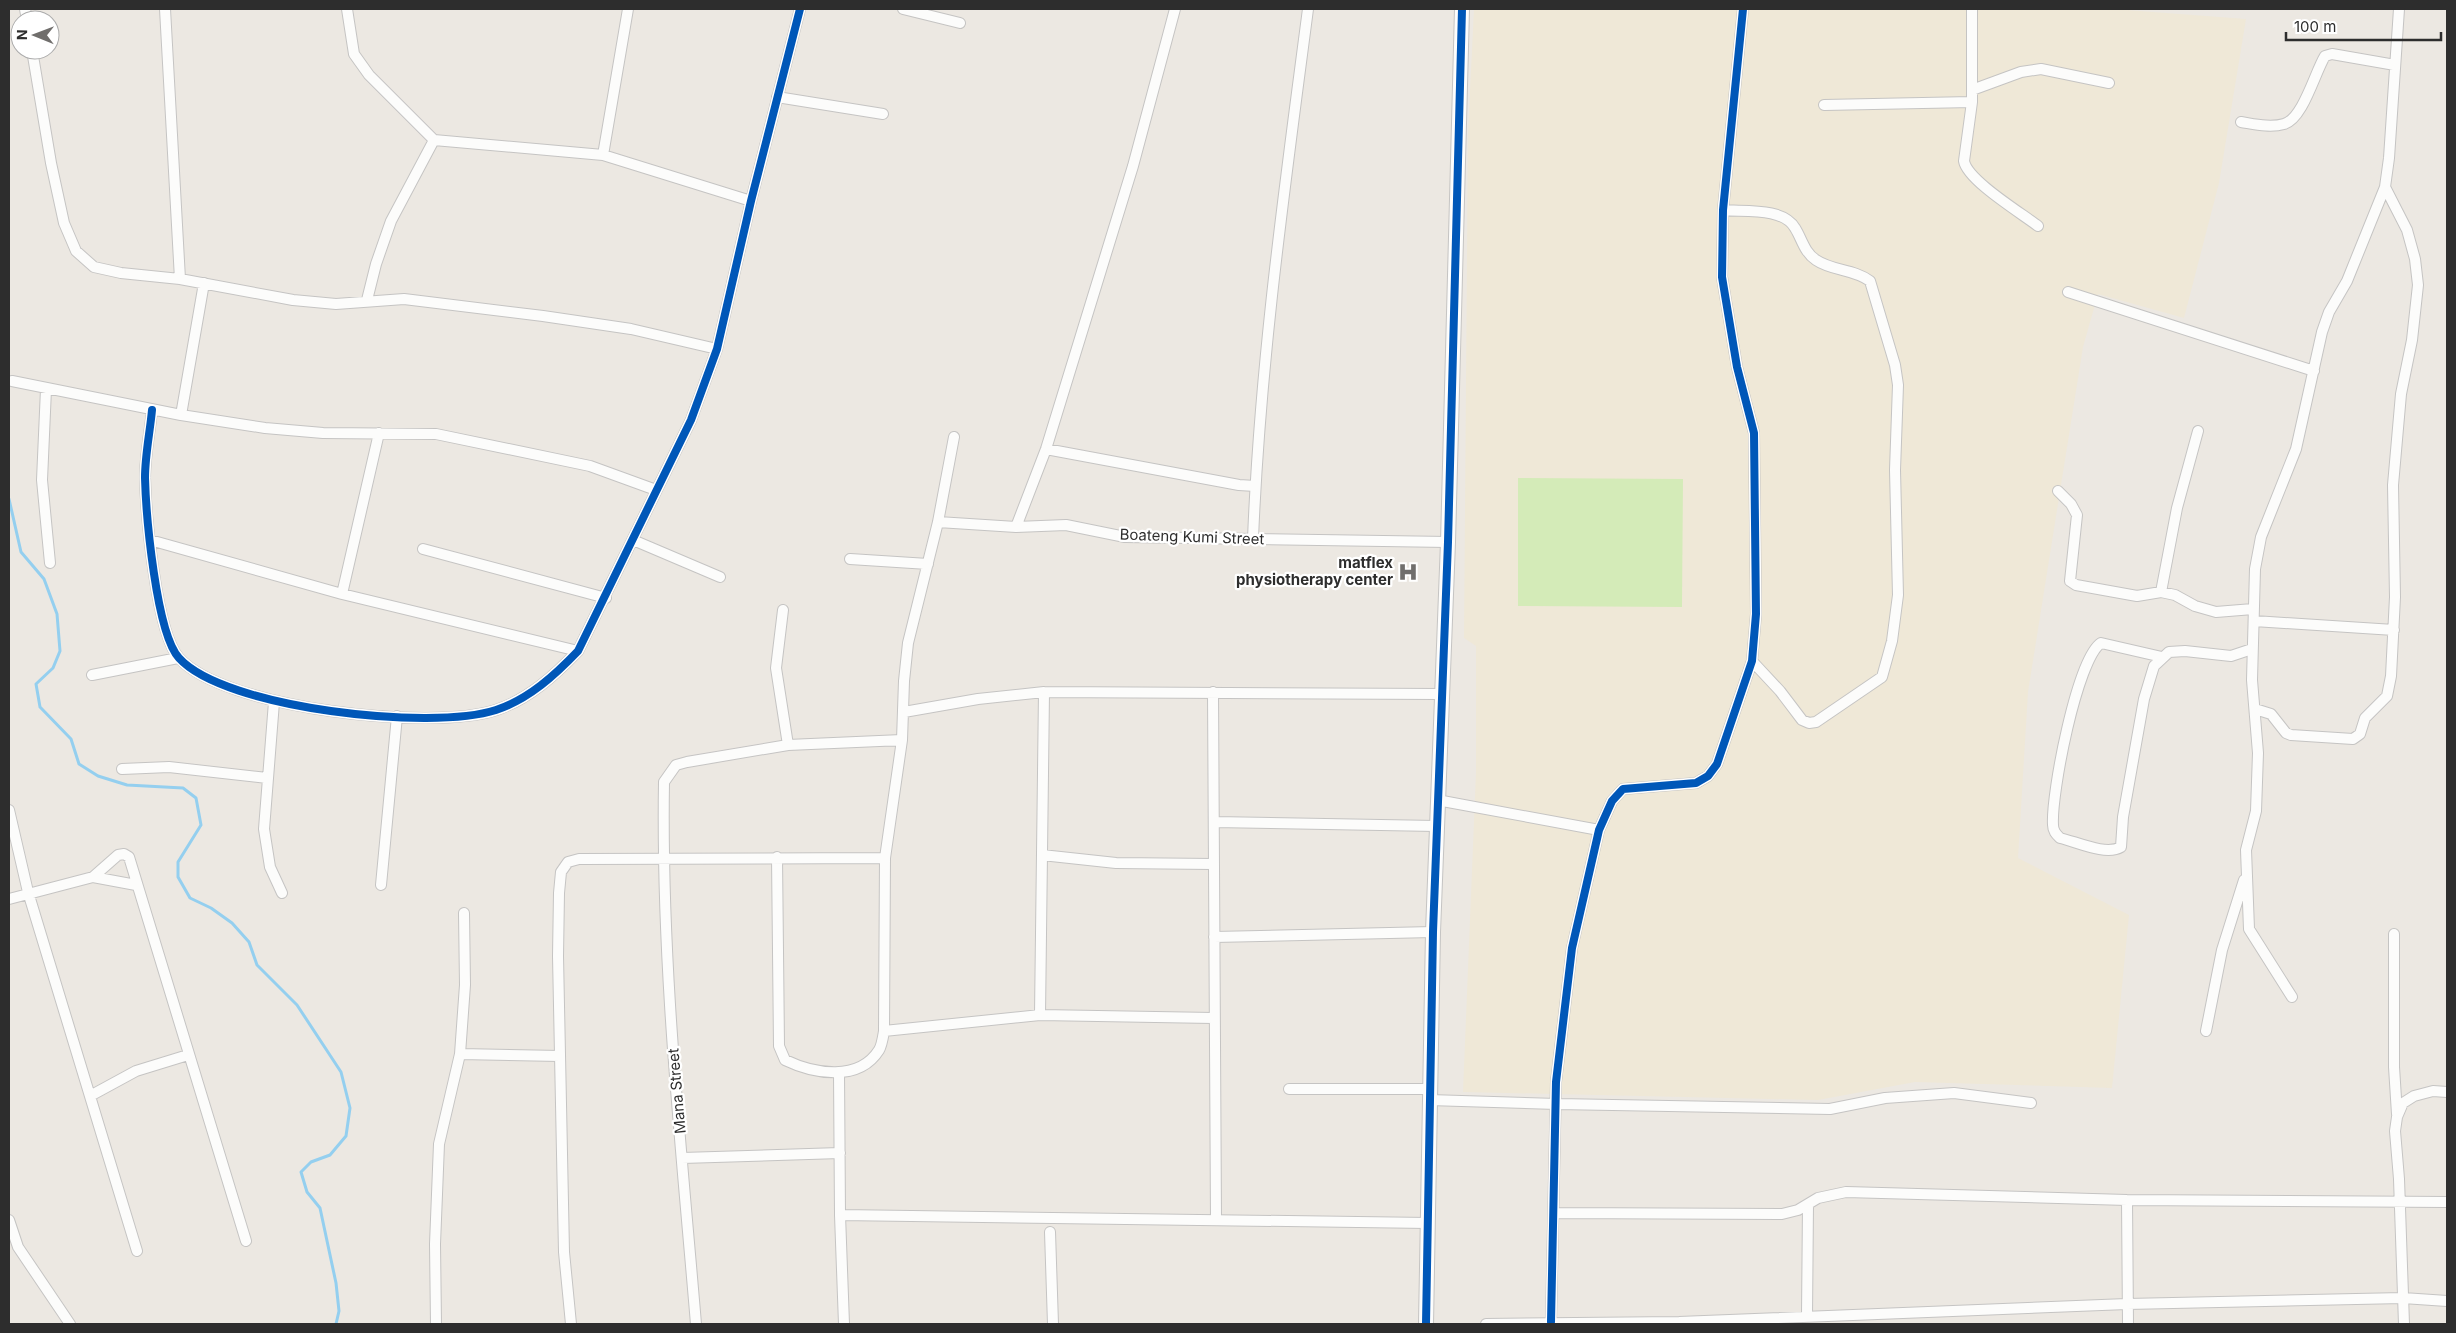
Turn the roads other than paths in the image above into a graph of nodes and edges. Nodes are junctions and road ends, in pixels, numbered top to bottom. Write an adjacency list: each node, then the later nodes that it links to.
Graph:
1 (168, 9): 28 (street)
2 (347, 9): 22 (street)
3 (628, 9): 23 (street)
4 (800, 9): 17 (street)
5 (903, 9): 12 (street)
6 (1175, 9): 41 (street)
7 (1308, 9): 42 (street)
8 (1462, 9): 50 (street)
9 (1743, 9): 26 (street)
10 (1972, 9): 16 (street)
11 (2399, 9): 14 (street)
12 (960, 23)
13 (34, 60): 28 (street)
14 (2395, 65): 21 (street); 24 (street)
15 (2109, 83): 16 (street)
16 (1972, 90): 18 (street)
17 (777, 97): 20 (street); 25 (street)
18 (1972, 102): 19 (street); 27 (street)
19 (1824, 105)
20 (883, 114)
21 (2241, 122)
22 (434, 140): 23 (street); 31 (street)
23 (603, 155): 25 (street)
24 (2385, 187): 33 (street); 62 (street)
25 (751, 200): 32 (street)
26 (1723, 210): 67 (street); 67 (street)
27 (2038, 226)
28 (180, 279): 29 (street)
29 (204, 283): 31 (street); 37 (street)
30 (2068, 292): 33 (street)
31 (368, 300): 32 (street)
32 (717, 348): 43 (street)
33 (2314, 371): 59 (street)
34 (12, 382): 35 (street)
35 (46, 388): 36 (street); 53 (street)
36 (152, 410): 37 (street); 48 (street)
37 (181, 415): 39 (street)
38 (2198, 431): 56 (street)
39 (379, 433): 43 (street); 57 (street)
40 (954, 437): 45 (street)
41 (1046, 449): 42 (street); 46 (street)
42 (1255, 486): 47 (street)
43 (656, 490): 49 (street)
44 (2058, 491): 56 (street)
45 (938, 522): 46 (street, Boateng Kumi Street); 54 (street)
46 (1016, 527): 47 (street, Boateng Kumi Street)
47 (1253, 539): 50 (street, Boateng Kumi Street)
48 (150, 540): 57 (street); 66 (street)
49 (633, 540): 55 (street); 58 (street)
50 (1448, 542): 71 (street)
51 (423, 549): 58 (street)
52 (850, 559): 54 (street)
53 (50, 563)
54 (928, 564): 74 (street)
55 (720, 577)
56 (2162, 592): 59 (street)
57 (342, 594): 64 (street)
58 (606, 598): 64 (street)
59 (2254, 609): 61 (street)
60 (784, 610): 77 (street)
61 (2254, 621): 62 (street); 63 (street)
62 (2394, 630): 73 (street)
63 (2252, 649): 65 (street); 73 (street)
64 (578, 651): 75 (street)
65 (2162, 657): 65 (street)
66 (178, 658): 68 (street); 72 (street)
67 (1752, 661): 84 (street)
68 (92, 674)
69 (1044, 692): 70 (street); 74 (street); 85 (street)
70 (1212, 692): 71 (street); 82 (street)
71 (1442, 694): 80 (street)
72 (274, 702): 75 (street); 79 (street)
73 (2255, 709): 90 (street)
74 (904, 712): 76 (street)
75 (397, 716): 93 (street)
76 (902, 740): 77 (street, Mana Street); 88 (street)
77 (788, 745): 86 (street, Mana Street)
78 (122, 769): 79 (street)
79 (267, 778): 95 (street)
80 (1437, 800): 83 (street); 84 (street)
81 (9, 810): 94 (street)
82 (1214, 822): 83 (street); 89 (street)
83 (1436, 826): 98 (street)
84 (1599, 830): 115 (street)
85 (1042, 855): 89 (street); 102 (street)
86 (664, 857): 87 (street); 108 (street); 118 (street, Mana Street)
87 (777, 857): 88 (street); 109 (street)
88 (885, 858): 105 (street)
89 (1213, 864): 100 (street)
90 (2246, 874): 101 (street); 104 (street)
91 (93, 877): 92 (street); 92 (street); 94 (street)
92 (136, 885): 106 (street)
93 (381, 885)
94 (28, 892): 96 (street); 113 (street)
95 (282, 893)
96 (9, 899)
97 (464, 913): 107 (street)
98 (1433, 932): 100 (street); 112 (street)
99 (2394, 934): 116 (street)
100 (1214, 937): 103 (street)
101 (2292, 997)
102 (1040, 1015): 103 (street); 105 (street)
103 (1213, 1018): 126 (street)
104 (2206, 1030)
105 (884, 1031): 109 (street)
106 (188, 1054): 113 (street); 129 (street)
107 (460, 1054): 108 (street); 137 (street)
108 (560, 1056): 138 (street)
109 (839, 1073): 117 (street)
110 (1289, 1089): 112 (street)
111 (2447, 1092): 116 (street)
112 (1429, 1094): 115 (street); 127 (street)
113 (90, 1096): 130 (street)
114 (2031, 1103): 115 (street)
115 (1557, 1104): 123 (street)
116 (2397, 1117): 121 (street)
117 (840, 1153): 118 (street); 124 (street)
118 (682, 1158): 139 (street, Mana Street)
119 (2127, 1200): 121 (street); 122 (street); 133 (street)
120 (2447, 1202): 121 (street)
121 (2400, 1203): 131 (street)
122 (1808, 1204): 123 (street); 134 (street)
123 (1554, 1213): 135 (street)
124 (840, 1215): 126 (street); 140 (street)
125 (9, 1220): 136 (street)
126 (1216, 1220): 127 (street)
127 (1428, 1223): 142 (street)
128 (1050, 1232): 141 (street)
129 (246, 1241)
130 (137, 1251)
131 (2403, 1298): 132 (street); 133 (street); 145 (street)
132 (2447, 1301)
133 (2127, 1304): 134 (street); 144 (street)
134 (1807, 1316): 135 (street)
135 (1551, 1322): 143 (street)
136 (70, 1324)
137 (436, 1324)
138 (571, 1324)
139 (696, 1324)
140 (844, 1324)
141 (1053, 1324)
142 (1426, 1324)
143 (1486, 1324)
144 (2128, 1324)
145 (2404, 1324)

